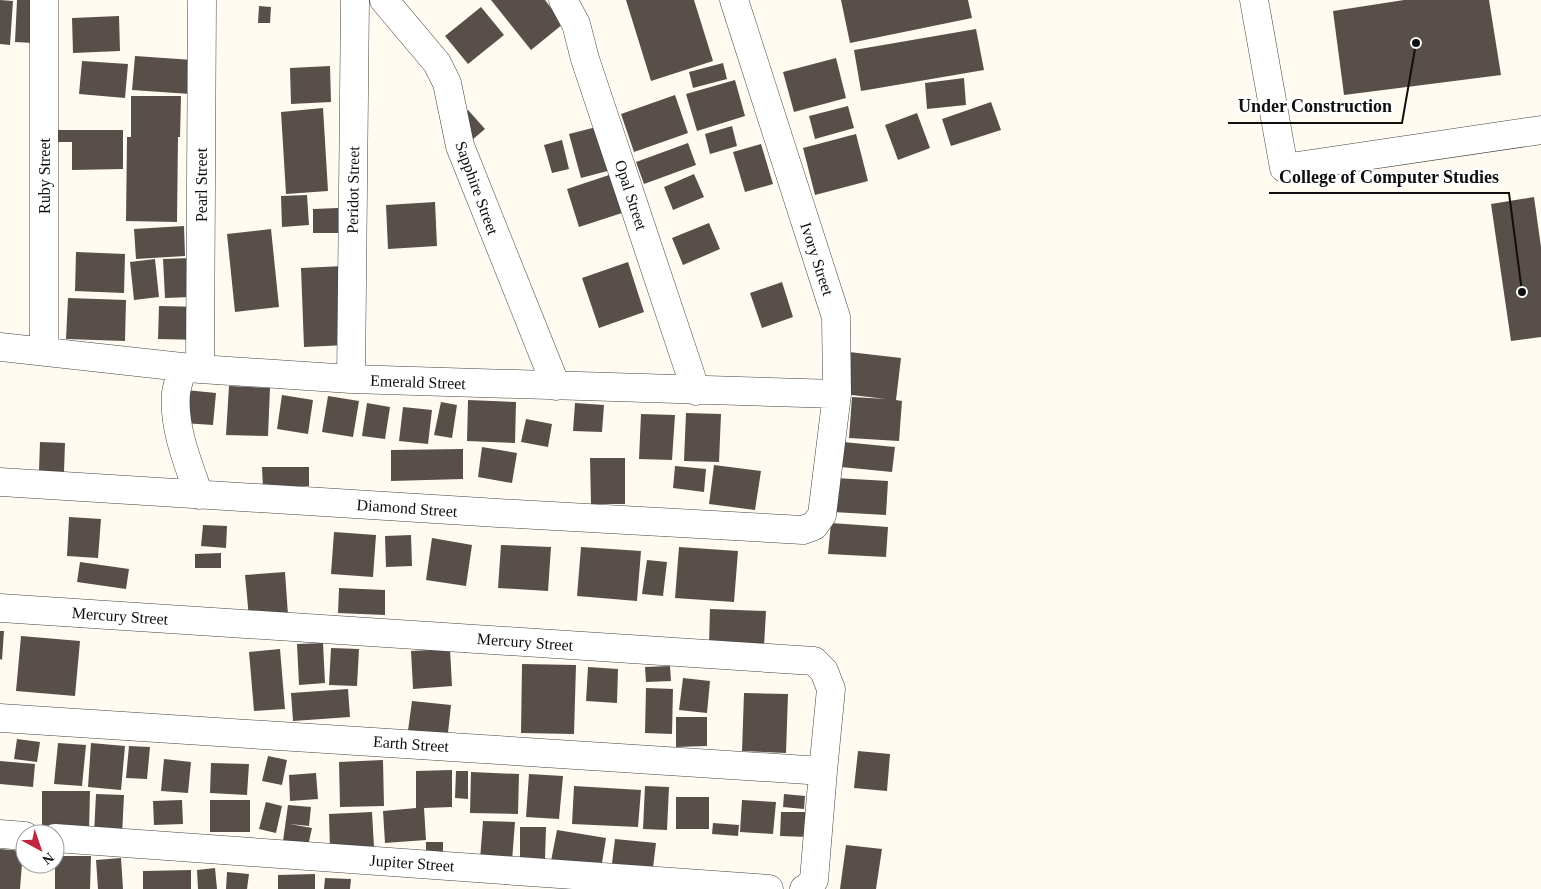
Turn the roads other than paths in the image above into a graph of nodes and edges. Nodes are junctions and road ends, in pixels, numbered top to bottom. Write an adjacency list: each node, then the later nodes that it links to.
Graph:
1 (44, 0): 10 (street, Ruby Street)
2 (202, 0): 11 (street, Pearl Street)
3 (355, 0): 12 (street, Peridot Street)
4 (384, 0): 13 (street, Sapphire Street)
5 (564, 0): 14 (street, Opal Street)
6 (734, 0): 15 (street, Ivory Street)
7 (1254, 0): 8 (street)
8 (1541, 130)
9 (0, 347): 10 (street, Emerald Street)
10 (44, 351): 11 (street, Emerald Street)
11 (191, 368): 12 (street, Emerald Street); 17 (street, Pearl Street)
12 (351, 379): 13 (street, Emerald Street)
13 (556, 386): 14 (street, Emerald Street)
14 (696, 391): 15 (street, Emerald Street)
15 (837, 394): 18 (street, Ivory Street)
16 (0, 482): 17 (street, Diamond Street)
17 (199, 495): 18 (street, Diamond Street)
18 (814, 526)
19 (0, 608): 21 (street, Mercury Street)
20 (0, 718): 21 (street, Earth Street)
21 (822, 771): 25 (street, Mercury Street)
22 (0, 834): 23 (street)
23 (15, 835)
24 (65, 839): 26 (street, Jupiter Street)
25 (806, 888)
26 (770, 889)

